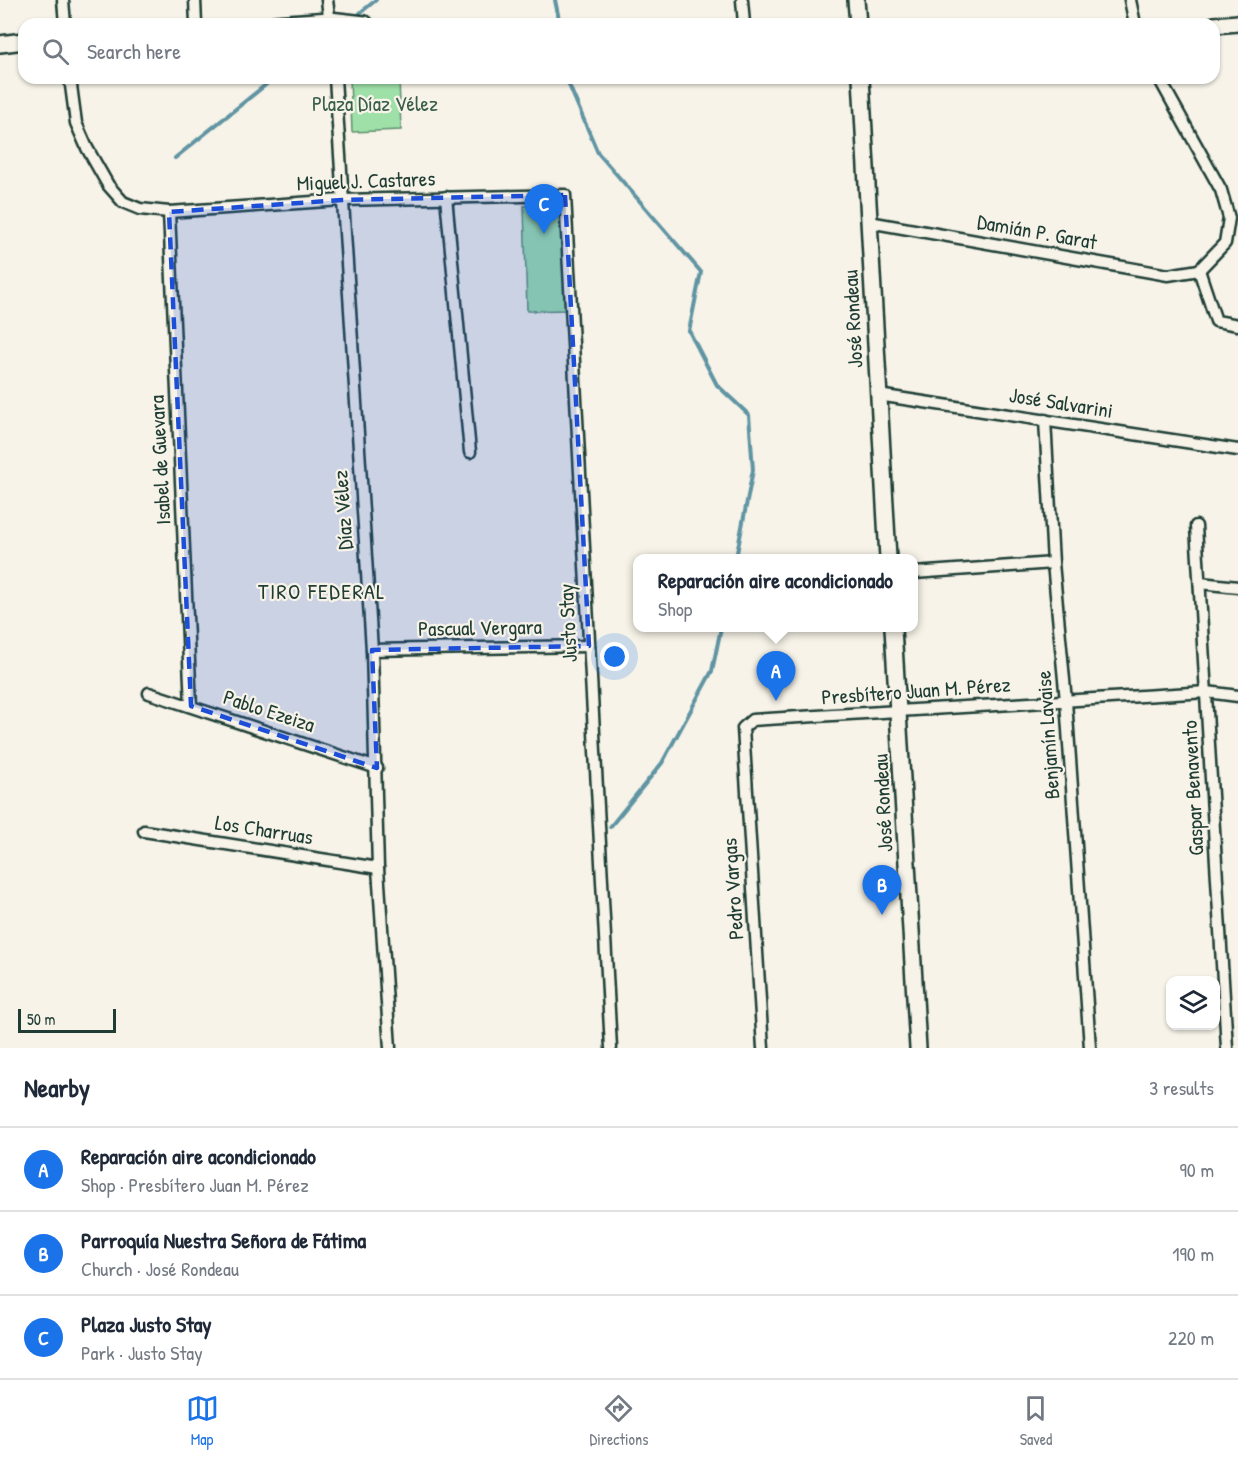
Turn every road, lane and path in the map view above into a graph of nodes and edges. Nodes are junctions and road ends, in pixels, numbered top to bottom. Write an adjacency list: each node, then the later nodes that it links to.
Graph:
1 (63, 0): 7 (street)
2 (195, 0): 8 (street)
3 (327, 0): 9 (street)
4 (742, 0): 10 (street)
5 (856, 0): 11 (street)
6 (1130, 0): 12 (street)
7 (64, 18)
8 (196, 18)
9 (329, 18)
10 (744, 18)
11 (858, 18)
12 (1134, 18)
13 (1238, 23): 14 (street)
14 (1220, 24)
15 (18, 42): 16 (street)
16 (0, 44)
17 (71, 84): 24 (street, Miguel J. Castares)
18 (335, 84): 23 (street, Díaz Vélez)
19 (861, 84): 25 (street, José Rondeau)
20 (1162, 84): 26 (street)
21 (565, 195): 22 (street, Miguel J. Castares); 39 (street, Justo Stay)
22 (447, 197): 23 (street, Miguel J. Castares); 31 (street)
23 (342, 200): 24 (street, Miguel J. Castares); 40 (street, Díaz Vélez)
24 (169, 212): 45 (street, Isabel de Guevara)
25 (869, 222): 26 (street, Damián P. Garat); 28 (street, José Rondeau)
26 (1199, 270): 27 (street)
27 (1238, 325)
28 (878, 395): 29 (street, José Salvarini); 33 (street, José Rondeau)
29 (1046, 420): 30 (street, José Salvarini); 34 (street, Benjamín Lavaise)
30 (1238, 450)
31 (470, 452)
32 (1196, 526): 36 (street, Gaspar Benavento)
33 (888, 554)
34 (1053, 563): 35 (street); 44 (street, Benjamín Lavaise)
35 (918, 573)
36 (1200, 583): 37 (street); 41 (street, Gaspar Benavento)
37 (1238, 587)
38 (893, 632): 46 (street, José Rondeau)
39 (589, 646): 40 (street, Pascual Vergara); 52 (street, Justo Stay)
40 (372, 650): 48 (street, Díaz Vélez)
41 (1207, 692): 43 (street, Presbítero Juan M. Pérez); 44 (street, Presbítero Juan M. Pérez); 56 (street, Gaspar Benavento)
42 (149, 693): 45 (street, Pablo Ezeiza)
43 (1238, 696)
44 (1065, 701): 46 (street, Presbítero Juan M. Pérez); 55 (street, Benjamín Lavaise)
45 (191, 706): 48 (street, Pablo Ezeiza)
46 (899, 712): 47 (street, Presbítero Juan M. Pérez); 54 (street, José Rondeau)
47 (743, 728): 53 (street, Pedro Vargas)
48 (377, 768): 50 (street, Díaz Vélez)
49 (144, 831): 50 (street, Los Charruas)
50 (378, 868): 51 (street, Díaz Vélez)
51 (390, 1048)
52 (611, 1048)
53 (763, 1048)
54 (918, 1048)
55 (1090, 1048)
56 (1227, 1048)

